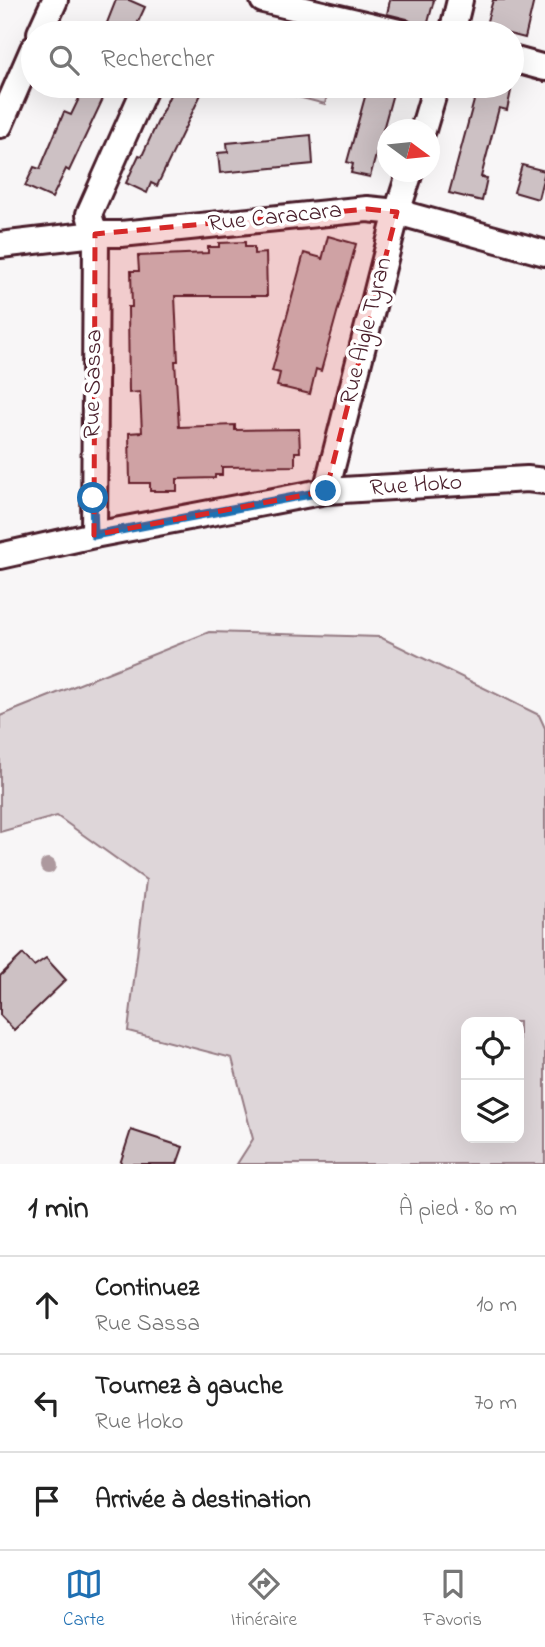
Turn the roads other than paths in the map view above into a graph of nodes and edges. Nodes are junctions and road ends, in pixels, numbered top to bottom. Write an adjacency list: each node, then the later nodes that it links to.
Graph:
1 (55, 0): 4 (street)
2 (263, 0): 5 (street)
3 (460, 0): 6 (street)
4 (45, 21)
5 (351, 21)
6 (455, 21)
7 (524, 63): 8 (street)
8 (545, 68)
9 (21, 77): 13 (street)
10 (141, 98): 16 (street, Rue Sassa)
11 (432, 98): 12 (street)
12 (426, 119)
13 (0, 125)
14 (407, 182): 15 (street, Rue Aigle Tyran)
15 (397, 212): 16 (street, Rue Caracara); 18 (street, Rue Caracara); 20 (street, Rue Aigle Tyran)
16 (95, 234): 17 (street, Rue Caracara); 21 (street, Rue Sassa)
17 (0, 245)
18 (545, 253)
19 (545, 481): 20 (street, Rue Hoko)
20 (326, 491): 21 (street, Rue Hoko)
21 (94, 535): 22 (street, Rue Hoko)
22 (0, 556)

